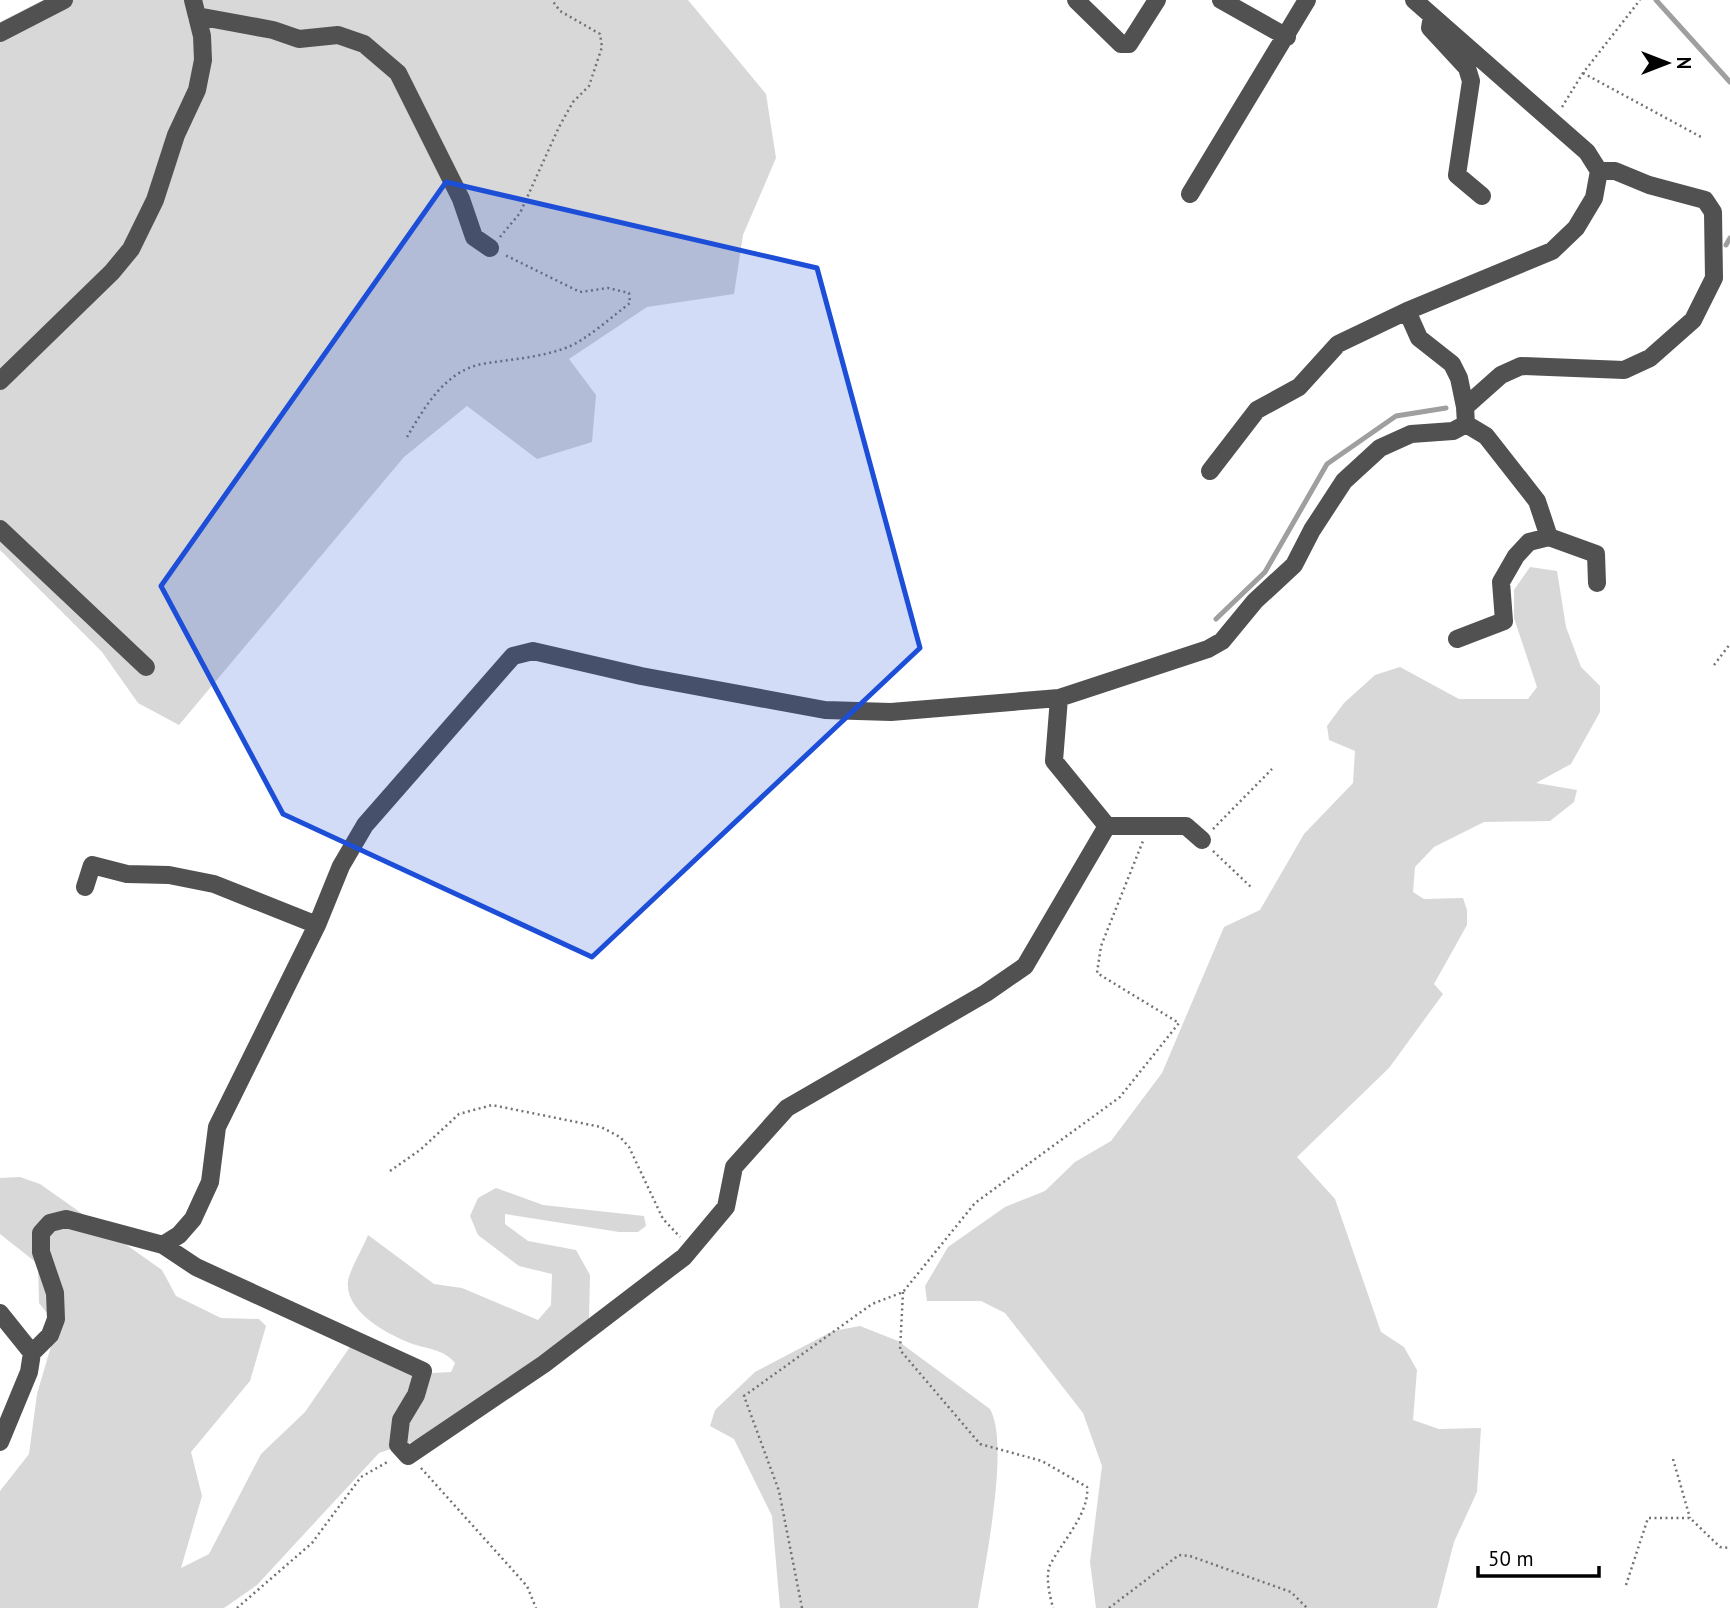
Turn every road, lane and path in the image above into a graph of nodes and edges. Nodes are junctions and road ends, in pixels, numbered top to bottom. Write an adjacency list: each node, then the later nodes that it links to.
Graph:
1 (64, 0): 11 (street)
2 (552, 0): 19 (path)
3 (1076, 0): 4 (street)
4 (1157, 0)
5 (1221, 0): 12 (street)
6 (1307, 0): 12 (street)
7 (1415, 0): 10 (street)
8 (1640, 0): 13 (path)
9 (195, 8): 19 (street); 21 (street)
10 (1432, 15): 14 (street); 18 (street)
11 (0, 33)
12 (1287, 37): 17 (street)
13 (1583, 73): 14 (path); 15 (path)
14 (1553, 122): 16 (street)
15 (1701, 137)
16 (1599, 170): 20 (street); 22 (street)
17 (1190, 194)
18 (1482, 196)
19 (491, 248): 23 (path)
20 (1407, 311): 22 (street); 24 (street)
21 (0, 381)
22 (1466, 415): 26 (street); 32 (street)
23 (407, 437)
24 (1210, 471)
25 (0, 529): 31 (street)
26 (1549, 537): 27 (street); 28 (street)
27 (1597, 583)
28 (1457, 639)
29 (1730, 644): 30 (path)
30 (1714, 664)
31 (146, 667)
32 (1059, 698): 34 (street); 39 (street)
33 (1272, 769): 36 (path)
34 (1107, 827): 35 (street); 42 (street)
35 (1149, 828): 36 (street); 43 (path)
36 (1202, 840): 38 (path)
37 (85, 887): 39 (street)
38 (1252, 888)
39 (317, 925): 41 (street)
40 (390, 1171): 42 (path)
41 (163, 1245): 45 (street); 47 (street)
42 (691, 1249): 47 (street)
43 (903, 1292): 54 (path); 55 (path)
44 (0, 1313): 45 (street)
45 (32, 1353): 46 (street)
46 (0, 1442)
47 (408, 1456): 52 (path); 53 (path)
48 (1673, 1459): 49 (path)
49 (1690, 1518): 50 (path); 51 (path)
50 (1730, 1548)
51 (1626, 1585)
52 (237, 1608)
53 (536, 1608)
54 (802, 1608)
55 (1053, 1608)
56 (1109, 1608): 57 (path)
57 (1307, 1608)

